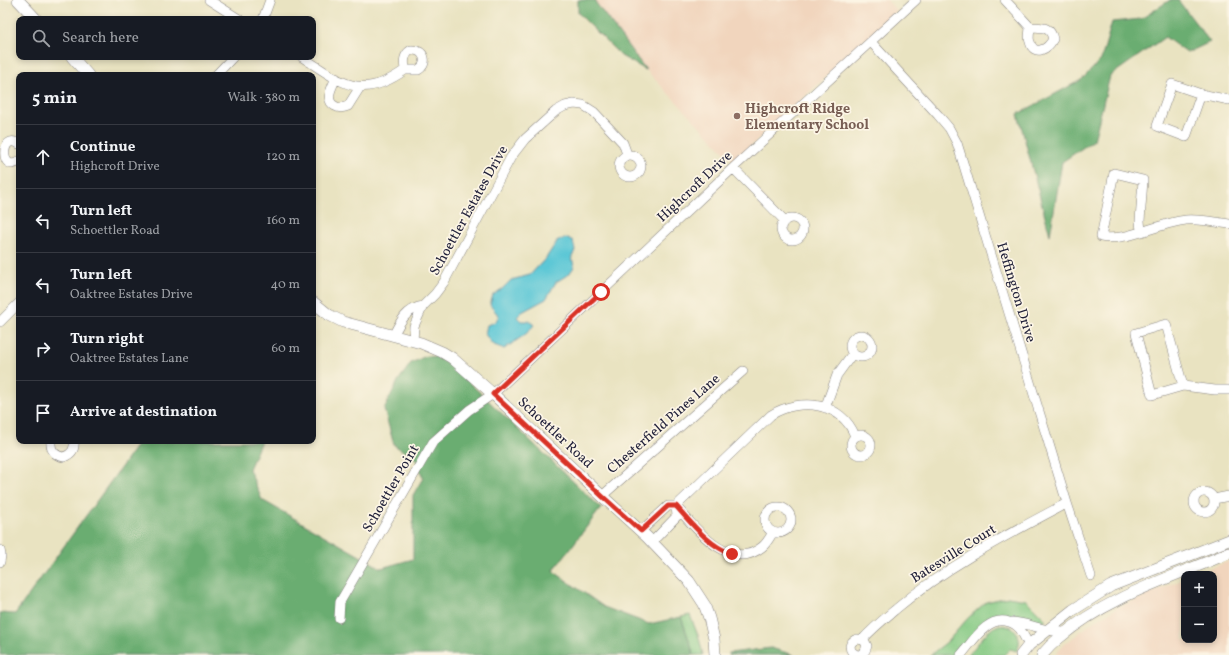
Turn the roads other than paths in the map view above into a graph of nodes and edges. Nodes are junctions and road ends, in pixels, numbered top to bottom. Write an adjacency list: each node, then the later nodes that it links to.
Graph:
1 (18, 0): 6 (street)
2 (209, 0): 7 (street)
3 (270, 0): 8 (street)
4 (916, 0): 10 (street, Highcroft Drive)
5 (1005, 0): 9 (street)
6 (33, 16)
7 (234, 16)
8 (264, 16)
9 (1030, 27)
10 (871, 42): 25 (street, Highcroft Drive); 47 (street, Heffington Drive)
11 (75, 60): 15 (street)
12 (230, 60): 16 (street)
13 (307, 60): 17 (street)
14 (405, 70): 18 (street)
15 (85, 72)
16 (219, 72)
17 (336, 78): 18 (street); 18 (street)
18 (360, 87)
19 (1201, 94): 19 (street); 20 (street)
20 (1229, 100)
21 (16, 143): 24 (street)
22 (627, 154): 31 (street, Schoettler Estates Drive)
23 (16, 162): 24 (street)
24 (3, 163)
25 (733, 168): 26 (street); 39 (street, Highcroft Drive)
26 (785, 221)
27 (1229, 224): 28 (street)
28 (1141, 231): 28 (street)
29 (316, 304): 33 (street, Schoettler Road)
30 (16, 306): 32 (street)
31 (423, 306): 33 (street, Schoettler Estates Drive); 34 (street, Schoettler Estates Drive)
32 (0, 322)
33 (393, 336): 34 (street, Schoettler Road)
34 (413, 341): 39 (street, Schoettler Road)
35 (853, 354): 40 (street)
36 (743, 372): 44 (street, Chesterfield Pines Lane)
37 (1183, 386): 37 (street); 38 (street)
38 (1229, 390)
39 (493, 394): 44 (street, Schoettler Road); 57 (street, Schoettler Point)
40 (825, 408): 41 (street); 48 (street)
41 (856, 436)
42 (51, 444): 43 (street)
43 (74, 444)
44 (602, 496): 49 (street, Schoettler Road)
45 (1229, 496): 46 (street)
46 (1214, 499)
47 (1067, 503): 56 (street, Heffington Drive); 61 (street, Batesville Court)
48 (676, 506): 49 (street); 50 (street); 52 (street)
49 (641, 531): 52 (street, Schoettler Road)
50 (773, 532)
51 (1229, 540): 59 (street)
52 (652, 542): 63 (street, Schoettler Road)
53 (0, 550): 55 (street)
54 (1229, 553): 60 (street)
55 (0, 562)
56 (1091, 576)
57 (339, 618)
58 (1006, 621): 59 (street); 62 (street); 66 (street)
59 (1048, 630): 60 (street); 62 (street)
60 (1066, 632): 68 (street)
61 (862, 640): 64 (street, Batesville Court); 65 (street)
62 (1029, 645): 67 (street)
63 (715, 655)
64 (857, 655)
65 (860, 655)
66 (961, 655)
67 (1021, 655)
68 (1042, 655)

